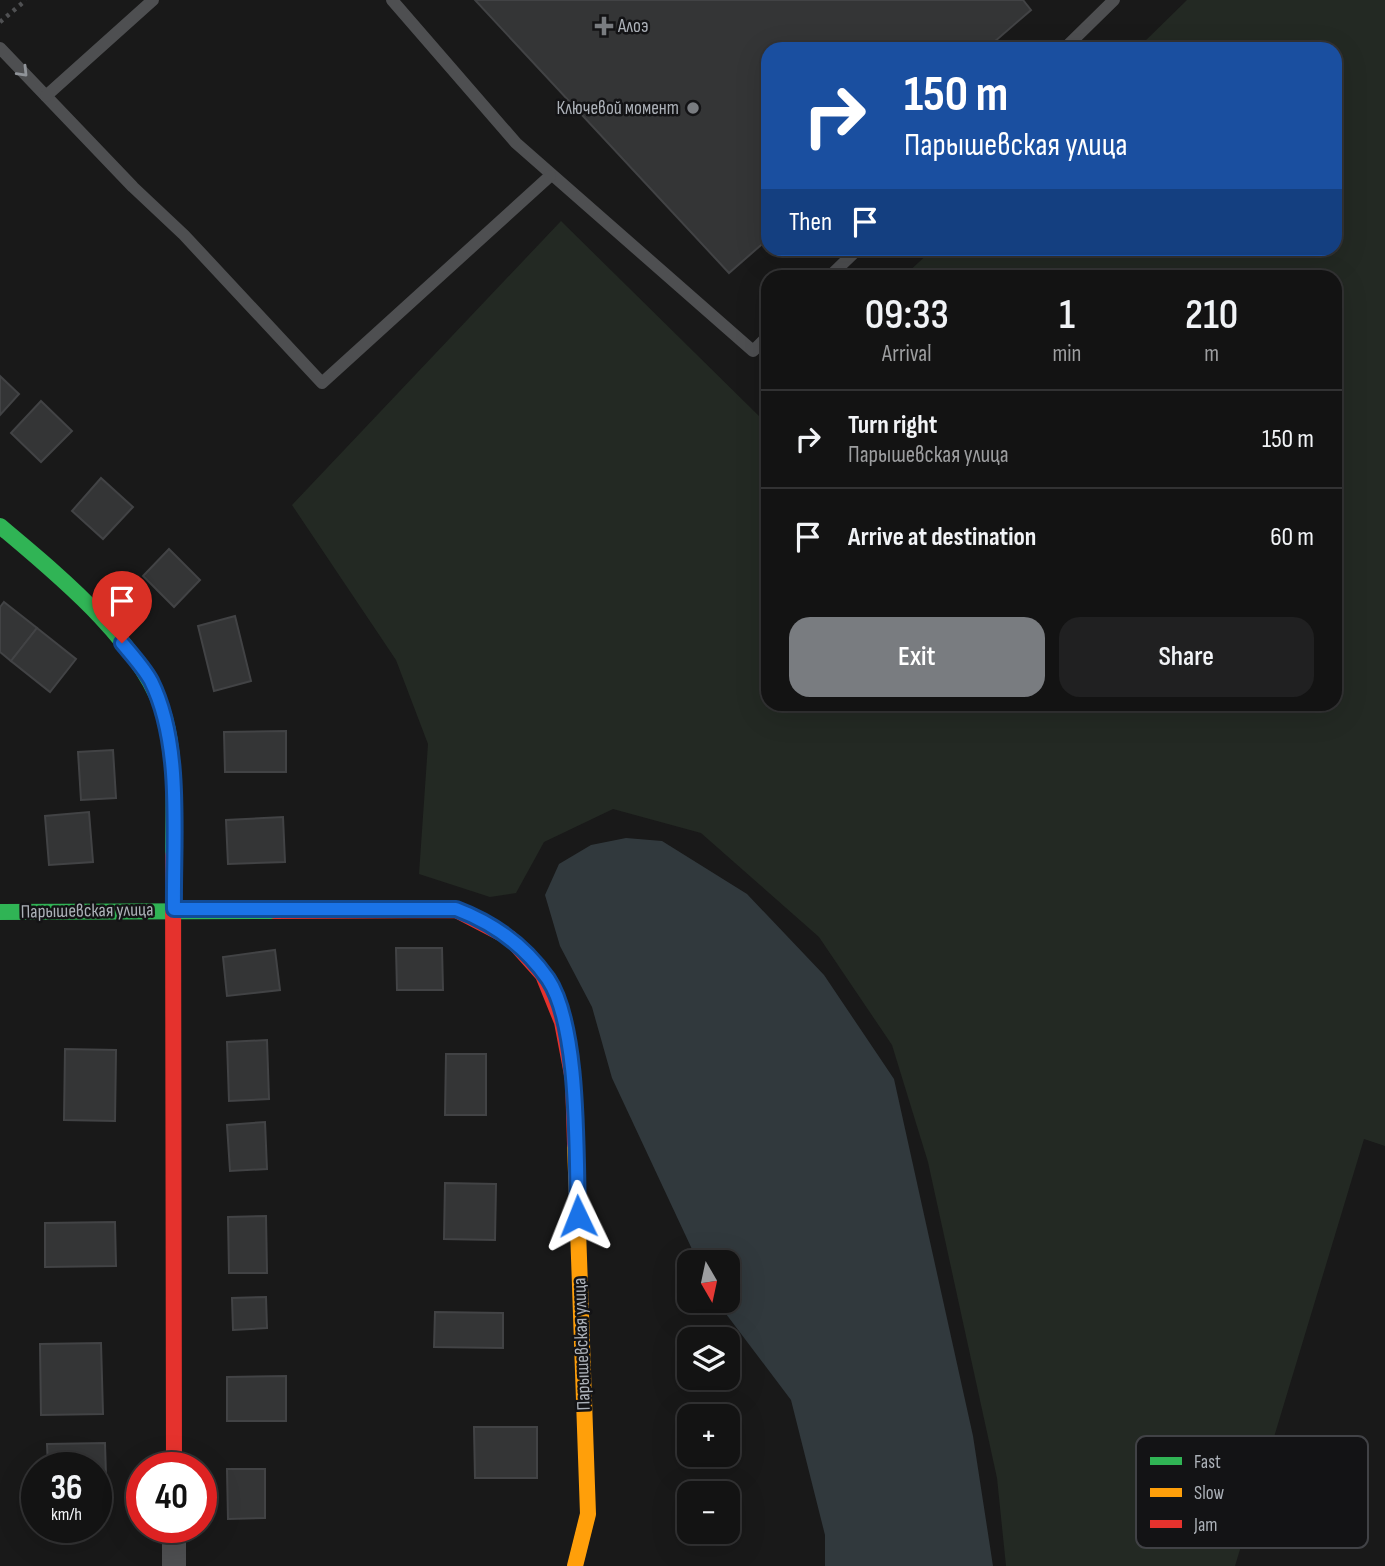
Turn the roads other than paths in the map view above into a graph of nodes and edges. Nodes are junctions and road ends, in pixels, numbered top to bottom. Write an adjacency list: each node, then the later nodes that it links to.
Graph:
1 (153, 0): 6 (lane)
2 (392, 0): 7 (lane)
3 (1114, 0): 4 (lane)
4 (1071, 42)
5 (0, 48): 6 (lane, one-way to 6)
6 (46, 96): 7 (lane)
7 (550, 176): 10 (lane)
8 (851, 256): 9 (lane)
9 (836, 270)
10 (761, 343)
11 (0, 526): 12 (street, Парышевская улица)
12 (174, 909): 13 (street, Парышевская улица); 14 (street, Парышевская улица); 17 (street, Парышевская улица)
13 (0, 912)
14 (174, 1452)
15 (174, 1543): 16 (street)
16 (174, 1566)
17 (575, 1566)

